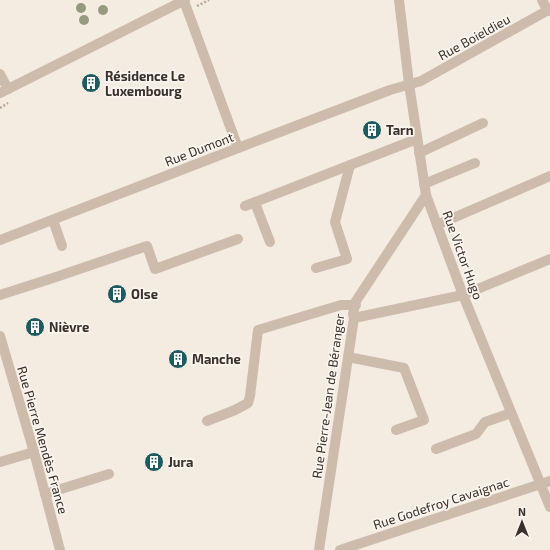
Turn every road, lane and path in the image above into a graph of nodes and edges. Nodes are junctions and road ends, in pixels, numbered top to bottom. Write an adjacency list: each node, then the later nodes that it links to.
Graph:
1 (185, 0): 9 (street); 12 (street)
2 (209, 0): 5 (path)
3 (399, 0): 8 (street, Rue Victor Hugo)
4 (542, 0): 6 (street)
5 (193, 8)
6 (549, 10): 8 (street, Rue Boieldieu)
7 (0, 74): 9 (street)
8 (409, 84): 11 (street, Rue Victor Hugo); 12 (street, Rue Dumont)
9 (4, 91)
10 (483, 123): 13 (street)
11 (417, 139): 13 (street, Rue Victor Hugo); 15 (street)
12 (238, 148): 20 (street, Rue Dumont)
13 (419, 153): 17 (street, Rue Victor Hugo)
14 (475, 163): 17 (street)
15 (350, 166): 18 (street); 27 (street)
16 (550, 176): 21 (street)
17 (425, 190): 21 (street, Rue Victor Hugo); 30 (street, Rue Pierre-Jean de Béranger)
18 (254, 203): 19 (street); 24 (street)
19 (245, 206)
20 (53, 220): 23 (street, Rue Dumont); 25 (street)
21 (437, 226): 29 (street, Rue Victor Hugo)
22 (238, 238): 28 (street)
23 (0, 240)
24 (270, 242)
25 (62, 246)
26 (550, 259): 29 (street)
27 (316, 268)
28 (0, 295)
29 (463, 295): 31 (street); 34 (street, Rue Victor Hugo)
30 (356, 305): 31 (street, Rue Pierre-Jean de Béranger); 35 (street)
31 (354, 318): 33 (street, Rue Pierre-Jean de Béranger)
32 (0, 336): 38 (street, Rue Pierre Mendès France)
33 (348, 357): 36 (street); 45 (street, Rue Pierre-Jean de Béranger)
34 (511, 413): 37 (street); 41 (street, Rue Victor Hugo)
35 (207, 421)
36 (396, 430)
37 (436, 449)
38 (34, 452): 39 (street); 42 (street, Rue Pierre Mendès France)
39 (0, 462)
40 (109, 474): 42 (street)
41 (545, 483): 43 (street, Rue Victor Hugo); 46 (street, Rue Godefroy Cavaignac)
42 (45, 494): 44 (street, Rue Pierre Mendès France)
43 (550, 507)
44 (60, 550)
45 (319, 550)
46 (340, 550)

